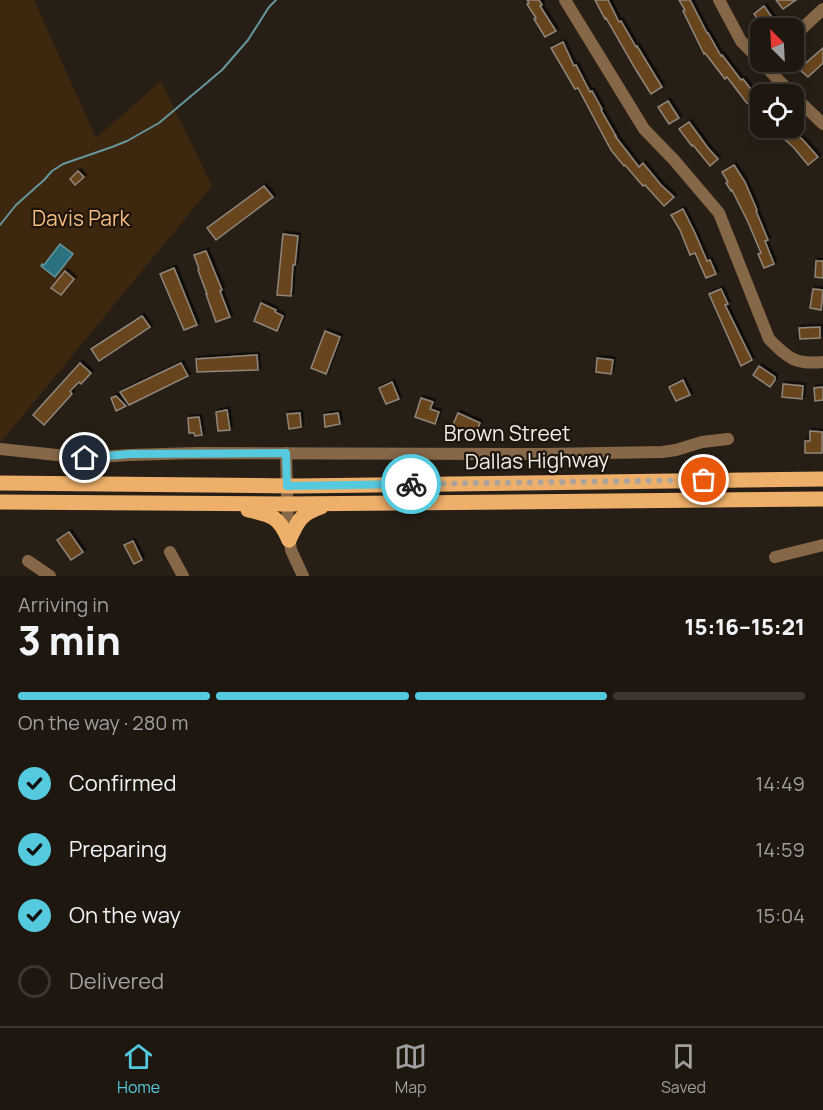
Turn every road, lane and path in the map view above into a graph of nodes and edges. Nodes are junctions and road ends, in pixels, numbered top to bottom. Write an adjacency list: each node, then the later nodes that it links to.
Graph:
1 (565, 0): 10 (street)
2 (719, 0): 5 (street)
3 (823, 9): 4 (street)
4 (804, 27)
5 (750, 49)
6 (774, 72): 7 (street)
7 (784, 84)
8 (804, 106): 9 (street)
9 (823, 124)
10 (823, 362)
11 (728, 439): 13 (street, Brown Street)
12 (0, 448): 13 (street, Brown Street)
13 (286, 453): 16 (street)
14 (823, 478): 16 (main road, Dallas Highway)
15 (0, 483): 16 (main road, Dallas Highway)
16 (287, 486): 21 (street)
17 (823, 500): 19 (main road, Dallas Highway)
18 (0, 502): 20 (main road, Dallas Highway)
19 (333, 503): 21 (main road, Dallas Highway); 22 (main road)
20 (210, 504): 21 (main road, Dallas Highway); 22 (main road)
21 (286, 504): 22 (street)
22 (290, 540): 29 (street)
23 (823, 545): 25 (street)
24 (170, 552): 28 (street)
25 (776, 557)
26 (28, 561): 27 (street)
27 (50, 576)
28 (183, 576)
29 (303, 576)

